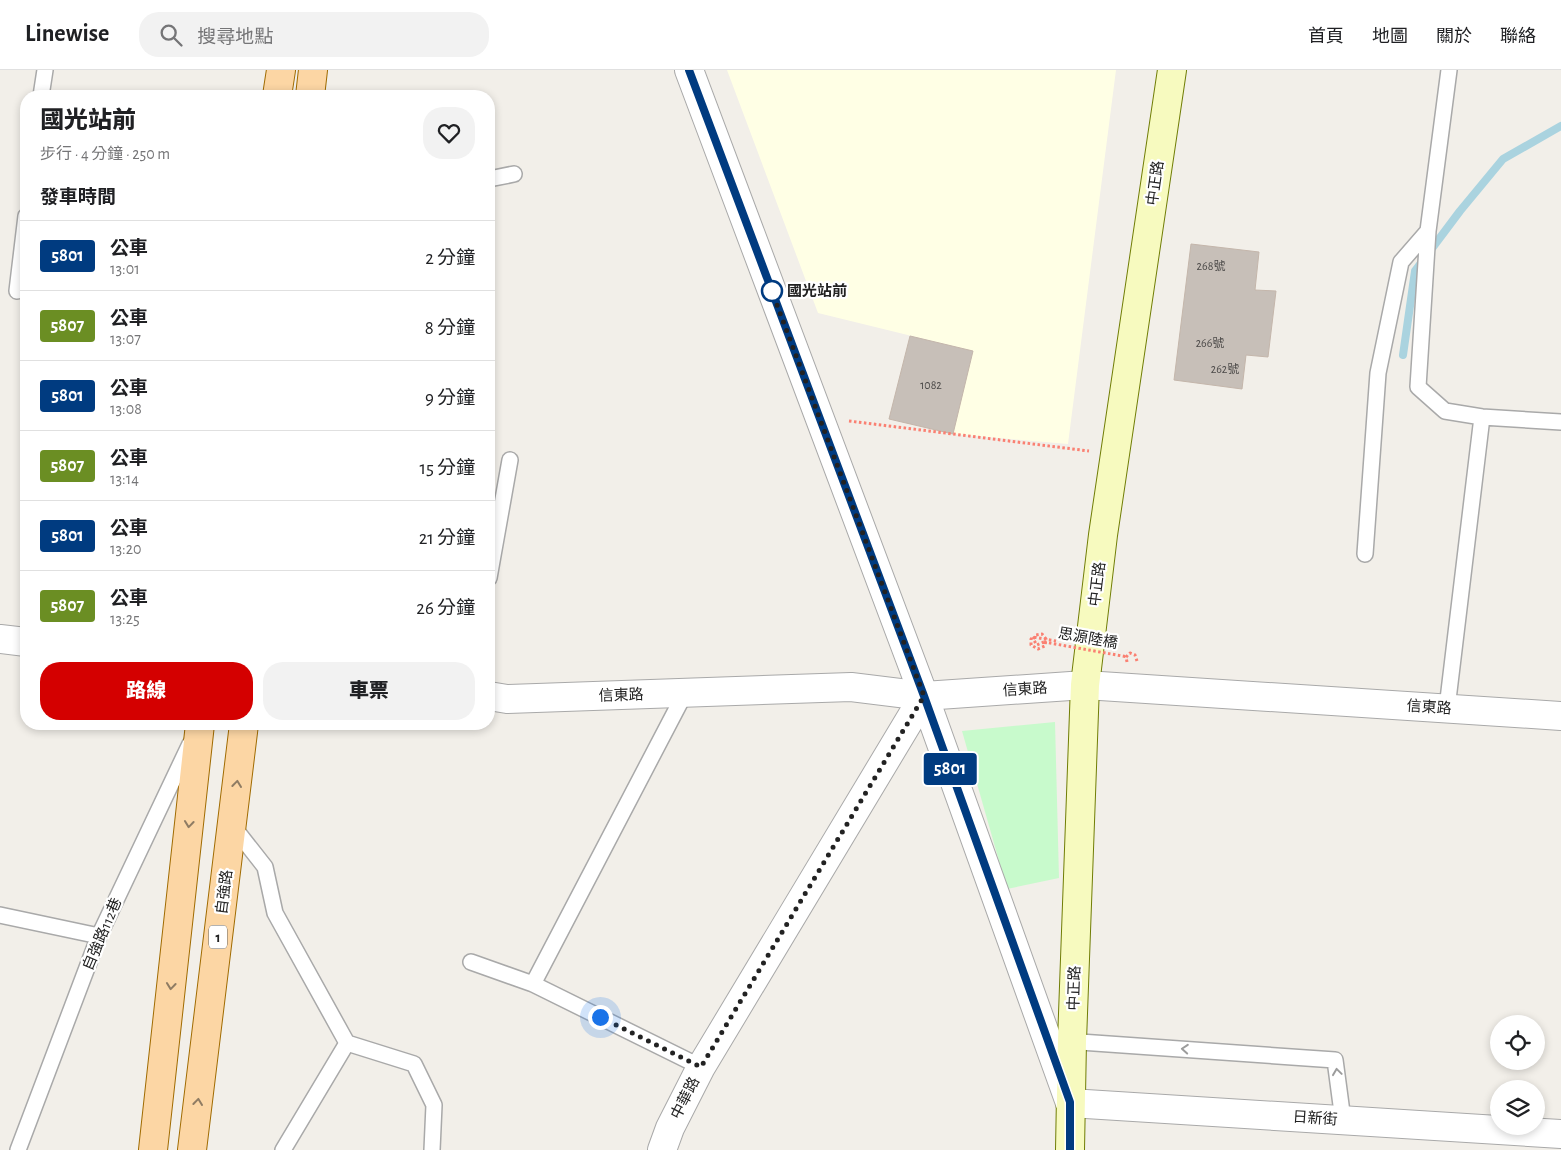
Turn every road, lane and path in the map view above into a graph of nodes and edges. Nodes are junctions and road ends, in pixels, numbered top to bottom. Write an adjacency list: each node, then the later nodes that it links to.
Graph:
1 (45, 70): 7 (lane)
2 (281, 70): 8 (main road)
3 (313, 70): 9 (main road)
4 (689, 70): 15 (street)
5 (1172, 70): 26 (main road, 中正路)
6 (1449, 70): 12 (lane)
7 (42, 90)
8 (279, 90)
9 (311, 90)
10 (514, 174): 11 (lane)
11 (495, 178)
12 (1428, 231): 16 (lane); 21 (lane)
13 (20, 266): 14 (lane)
14 (17, 291)
15 (819, 417): 18 (path); 28 (street)
16 (1482, 417): 17 (lane); 30 (lane)
17 (1561, 422)
18 (1093, 452)
19 (510, 460): 20 (lane)
20 (495, 544)
21 (1364, 554)
22 (0, 639): 23 (street)
23 (20, 641)
24 (1056, 641): 25 (path, 思源陸橋, bridge)
25 (1128, 656)
26 (1085, 685): 28 (street, 信東路); 30 (street, 信東路); 40 (main road, 中正路)
27 (685, 693): 28 (street, 信東路); 29 (street, 信東路); 39 (lane)
28 (924, 696): 40 (street, 中正路); 42 (street, 中華路)
29 (495, 697)
30 (1447, 708): 31 (street, 信東路)
31 (1561, 716)
32 (197, 730): 37 (lane, 自強路112巷)
33 (199, 730): 47 (main road, one-way to 47)
34 (243, 730): 35 (main road, 自強路 / 1, one-way to 34)
35 (232, 825): 41 (lane); 48 (main road, 自強路 / 1, one-way to 35)
36 (0, 914): 37 (lane)
37 (99, 936): 46 (lane, 自強路112巷)
38 (471, 962): 39 (lane)
39 (533, 984): 42 (lane)
40 (1059, 1041): 43 (main road, 中正路); 44 (lane, one-way to 40)
41 (347, 1042): 49 (lane); 50 (lane)
42 (701, 1067): 51 (street, 中華路)
43 (1070, 1102): 44 (street, 日新街); 52 (main road, 中正路)
44 (1343, 1120): 45 (street, 日新街)
45 (1561, 1134)
46 (18, 1150)
47 (153, 1150)
48 (192, 1150)
49 (283, 1150)
50 (432, 1150)
51 (662, 1150)
52 (1070, 1150)

